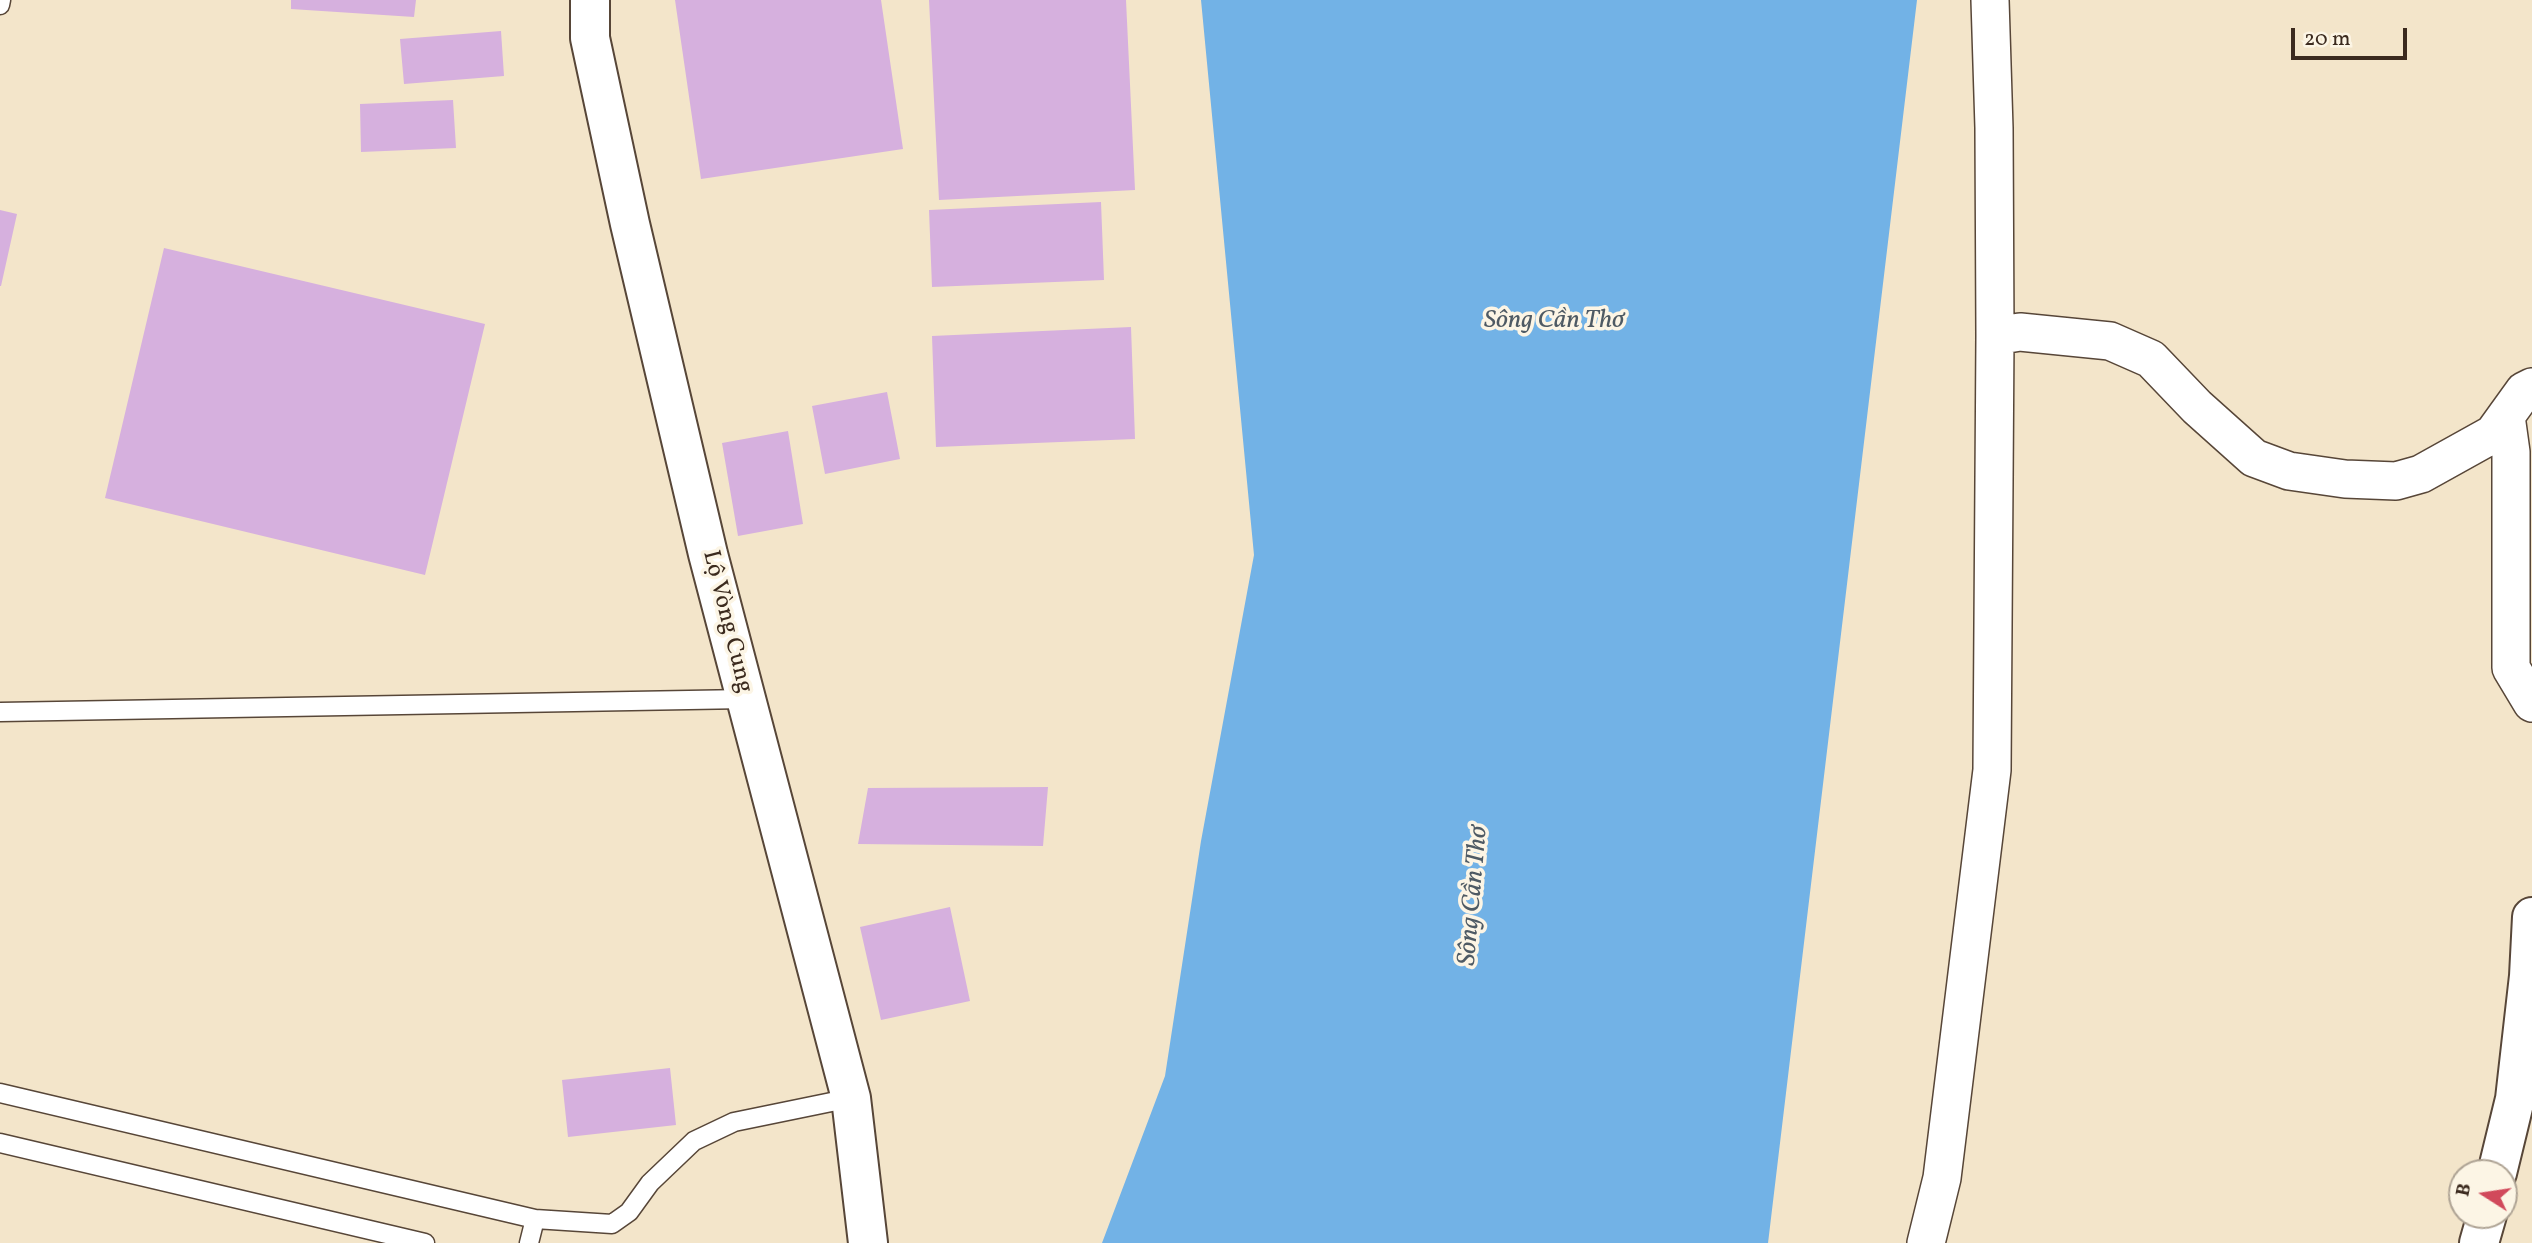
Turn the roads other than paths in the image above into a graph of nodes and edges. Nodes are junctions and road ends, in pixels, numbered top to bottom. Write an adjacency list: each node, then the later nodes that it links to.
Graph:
1 (590, 0): 6 (main road, Lộ Vòng Cung)
2 (1990, 0): 3 (street)
3 (1995, 336): 5 (street); 18 (street)
4 (2532, 387): 5 (street)
5 (2506, 416): 7 (street)
6 (746, 699): 8 (lane); 11 (main road, Lộ Vòng Cung)
7 (2532, 703)
8 (0, 712)
9 (2532, 917): 13 (main road)
10 (0, 1093): 14 (lane)
11 (850, 1098): 14 (lane); 17 (main road, Lộ Vòng Cung)
12 (0, 1143): 15 (lane)
13 (2500, 1159)
14 (535, 1219): 16 (lane)
15 (425, 1243)
16 (528, 1243)
17 (868, 1243)
18 (1926, 1243)

